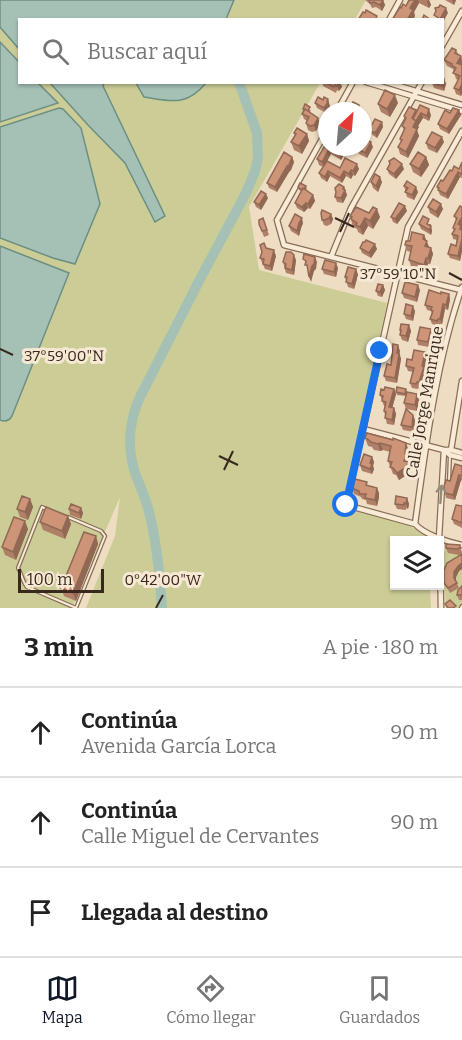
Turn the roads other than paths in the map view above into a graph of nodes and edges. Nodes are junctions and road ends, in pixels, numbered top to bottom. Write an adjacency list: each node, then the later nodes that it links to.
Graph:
1 (400, 0): 3 (street)
2 (462, 11): 4 (street)
3 (390, 18)
4 (444, 42)
5 (352, 84): 10 (street)
6 (374, 84): 9 (street)
7 (391, 84): 9 (street)
8 (421, 84): 9 (street)
9 (416, 94): 11 (street); 12 (street); 15 (street)
10 (342, 102)
11 (462, 105)
12 (462, 111)
13 (462, 131): 16 (street)
14 (318, 146): 15 (street)
15 (331, 257): 16 (street)
16 (397, 273): 17 (street); 19 (street)
17 (461, 288): 20 (street, Calle Jorge Manrique)
18 (462, 381): 22 (street)
19 (363, 429): 20 (street); 28 (street)
20 (426, 446): 21 (street); 28 (street, Calle Jorge Manrique)
21 (444, 450): 22 (street); 30 (street, one-way to 21)
22 (450, 452): 23 (street); 24 (street); 25 (lane)
23 (462, 453)
24 (462, 458)
25 (449, 481)
26 (52, 511): 34 (lane)
27 (62, 515): 34 (lane)
28 (416, 524): 29 (street)
29 (433, 536)
30 (439, 536)
31 (444, 541): 32 (street)
32 (462, 545)
33 (441, 590): 35 (street)
34 (76, 608)
35 (441, 608)

